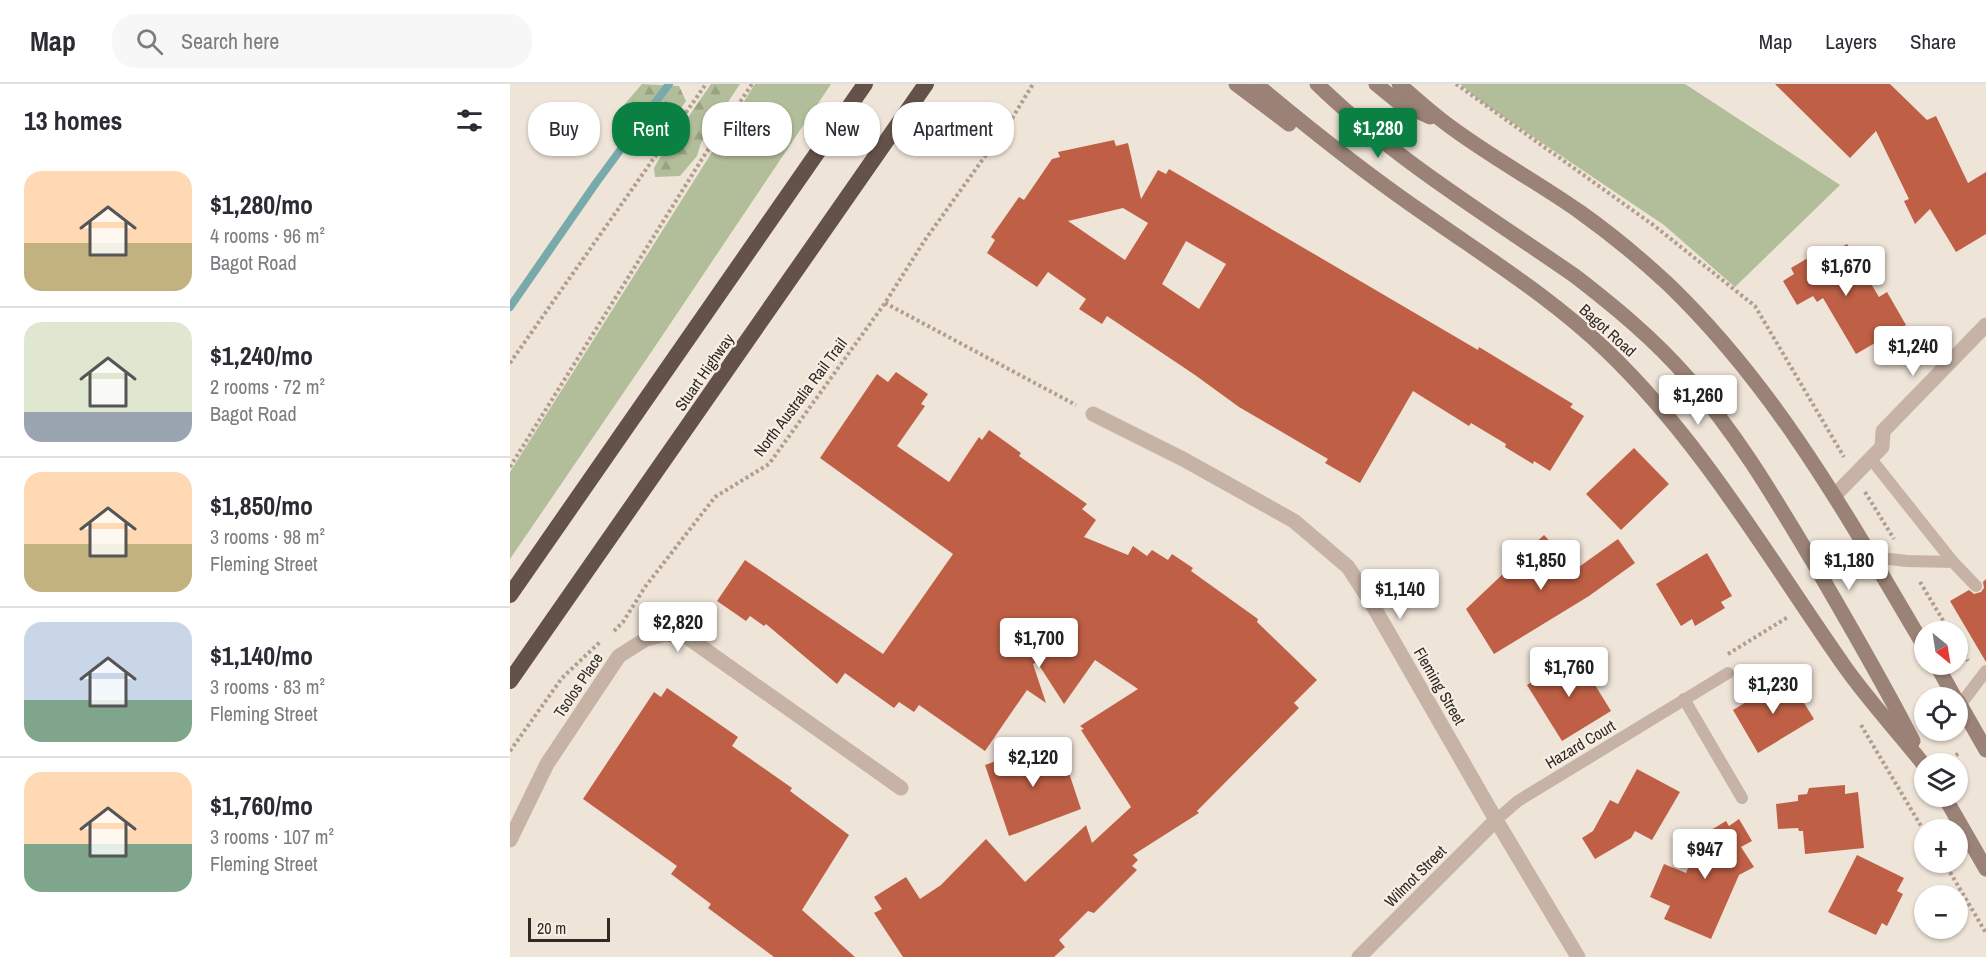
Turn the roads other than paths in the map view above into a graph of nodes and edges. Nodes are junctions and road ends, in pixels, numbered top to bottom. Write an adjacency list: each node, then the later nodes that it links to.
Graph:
1 (865, 84): 17 (highway, Stuart Highway)
2 (926, 84): 21 (highway, Stuart Highway)
3 (1236, 84): 9 (main road)
4 (1256, 84): 9 (main road, Bagot Road)
5 (1317, 84): 27 (main road, Bagot Road)
6 (1376, 84): 8 (main road)
7 (1399, 84): 8 (main road)
8 (1444, 122): 13 (main road)
9 (1448, 231): 26 (main road, Bagot Road)
10 (1986, 325): 12 (street)
11 (1093, 414): 31 (street, Fleming Street)
12 (1871, 459): 13 (street); 15 (lane)
13 (1835, 495): 14 (main road)
14 (1872, 557): 15 (lane); 18 (main road)
15 (1953, 562): 16 (lane)
16 (1976, 586)
17 (510, 595)
18 (1914, 629)
19 (1986, 671): 22 (lane)
20 (1728, 673): 23 (lane, Hazard Court)
21 (510, 681)
22 (1968, 690)
23 (1684, 699): 29 (lane); 31 (lane, Hazard Court)
24 (1968, 718): 25 (main road)
25 (1986, 750)
26 (1916, 753)
27 (1919, 753)
28 (901, 788): 32 (street, Tsolos Place)
29 (1742, 798)
30 (1950, 807): 33 (main road)
31 (1496, 820): 34 (street, Wilmot Street); 35 (street, Fleming Street)
32 (510, 840)
33 (1986, 869)
34 (1359, 957)
35 (1578, 957)

